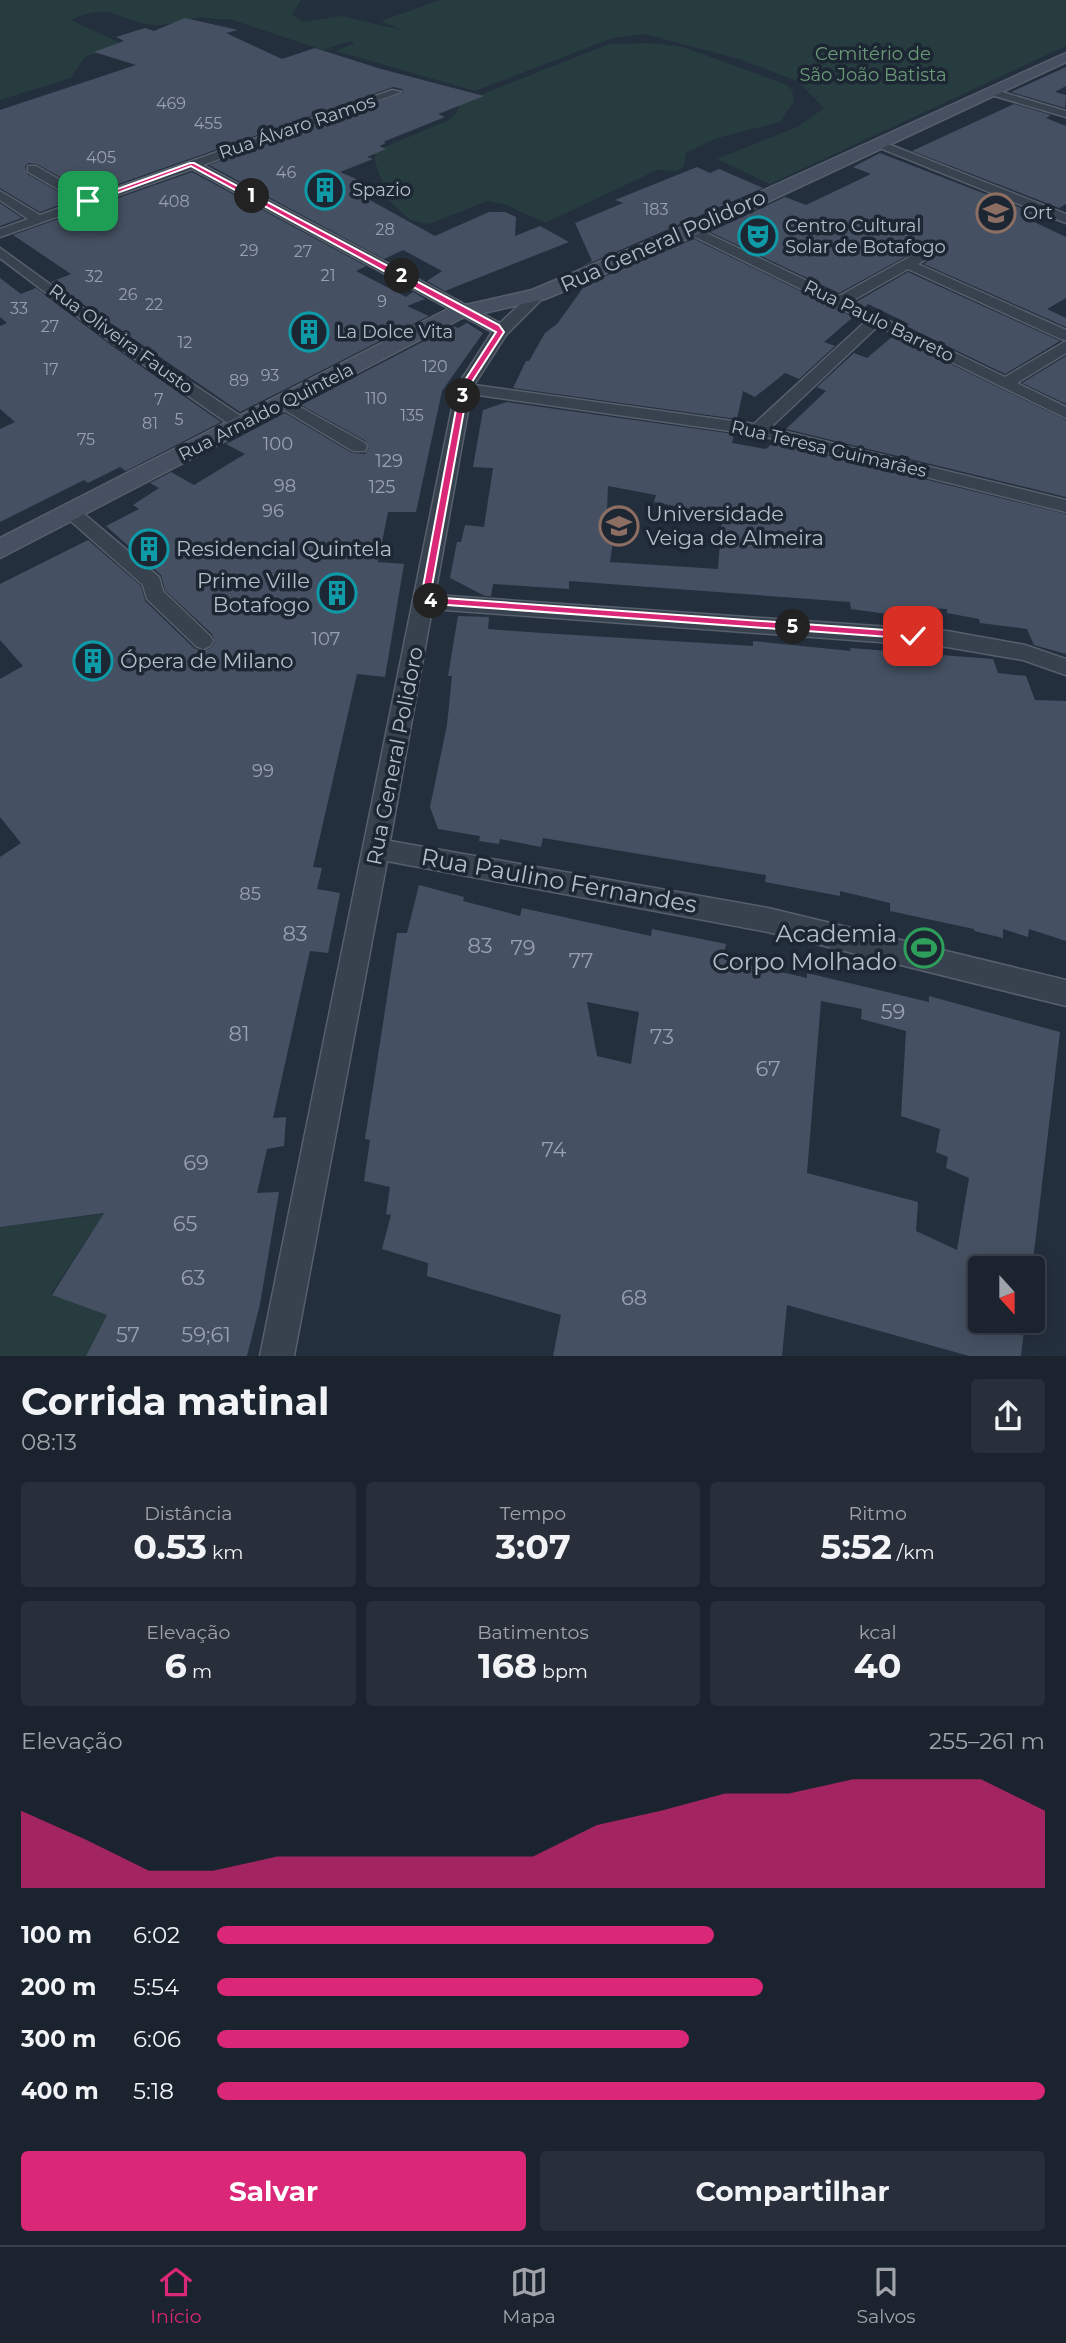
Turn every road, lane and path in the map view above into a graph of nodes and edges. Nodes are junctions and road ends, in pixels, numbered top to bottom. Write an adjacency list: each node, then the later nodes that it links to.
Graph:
1 (1066, 57): 3 (main road, Rua General Polidoro)
2 (396, 92): 6 (street, Rua Álvaro Ramos)
3 (992, 92): 4 (street); 5 (main road, Rua General Polidoro)
4 (1066, 114)
5 (879, 144): 11 (street); 12 (main road, Rua General Polidoro)
6 (192, 164): 9 (street, Rua Álvaro Ramos); 19 (street)
7 (32, 169): 9 (street)
8 (0, 195): 10 (street)
9 (88, 201): 10 (street, Rua Álvaro Ramos)
10 (38, 219): 13 (street, Rua Álvaro Ramos)
11 (1066, 219)
12 (692, 230): 17 (main road, Rua General Polidoro); 18 (street, Rua Paulo Barreto)
13 (0, 233)
14 (0, 251): 28 (street, Rua Oliveira Fausto)
15 (927, 253): 16 (street)
16 (907, 264): 18 (street); 22 (street)
17 (538, 295): 19 (main road, Rua Arnaldo Quintela); 21 (street, Rua General Polidoro)
18 (839, 302): 20 (street, Rua Paulo Barreto)
19 (465, 310): 21 (street); 26 (main road, Rua Arnaldo Quintela)
20 (876, 320): 24 (street, Rua Paulo Barreto); 29 (street)
21 (500, 332): 25 (street, Rua General Polidoro)
22 (1066, 336)
23 (1066, 346): 24 (street)
24 (1006, 383): 27 (street, Rua Paulo Barreto)
25 (464, 388): 29 (street, Rua Teresa Guimarães); 34 (street, Rua General Polidoro)
26 (284, 403): 28 (main road, Rua Arnaldo Quintela); 30 (street)
27 (1066, 413)
28 (242, 425): 32 (main road, Rua Arnaldo Quintela)
29 (758, 430): 31 (street, Rua Teresa Guimarães)
30 (359, 447)
31 (1066, 506)
32 (71, 512): 33 (main road, Rua Arnaldo Quintela); 35 (street)
33 (0, 549)
34 (424, 601): 36 (street); 37 (street, Rua General Polidoro)
35 (203, 641)
36 (1066, 667)
37 (377, 849): 38 (street, Rua Paulino Fernandes); 39 (street, Rua General Polidoro)
38 (1066, 993)
39 (277, 1356)

